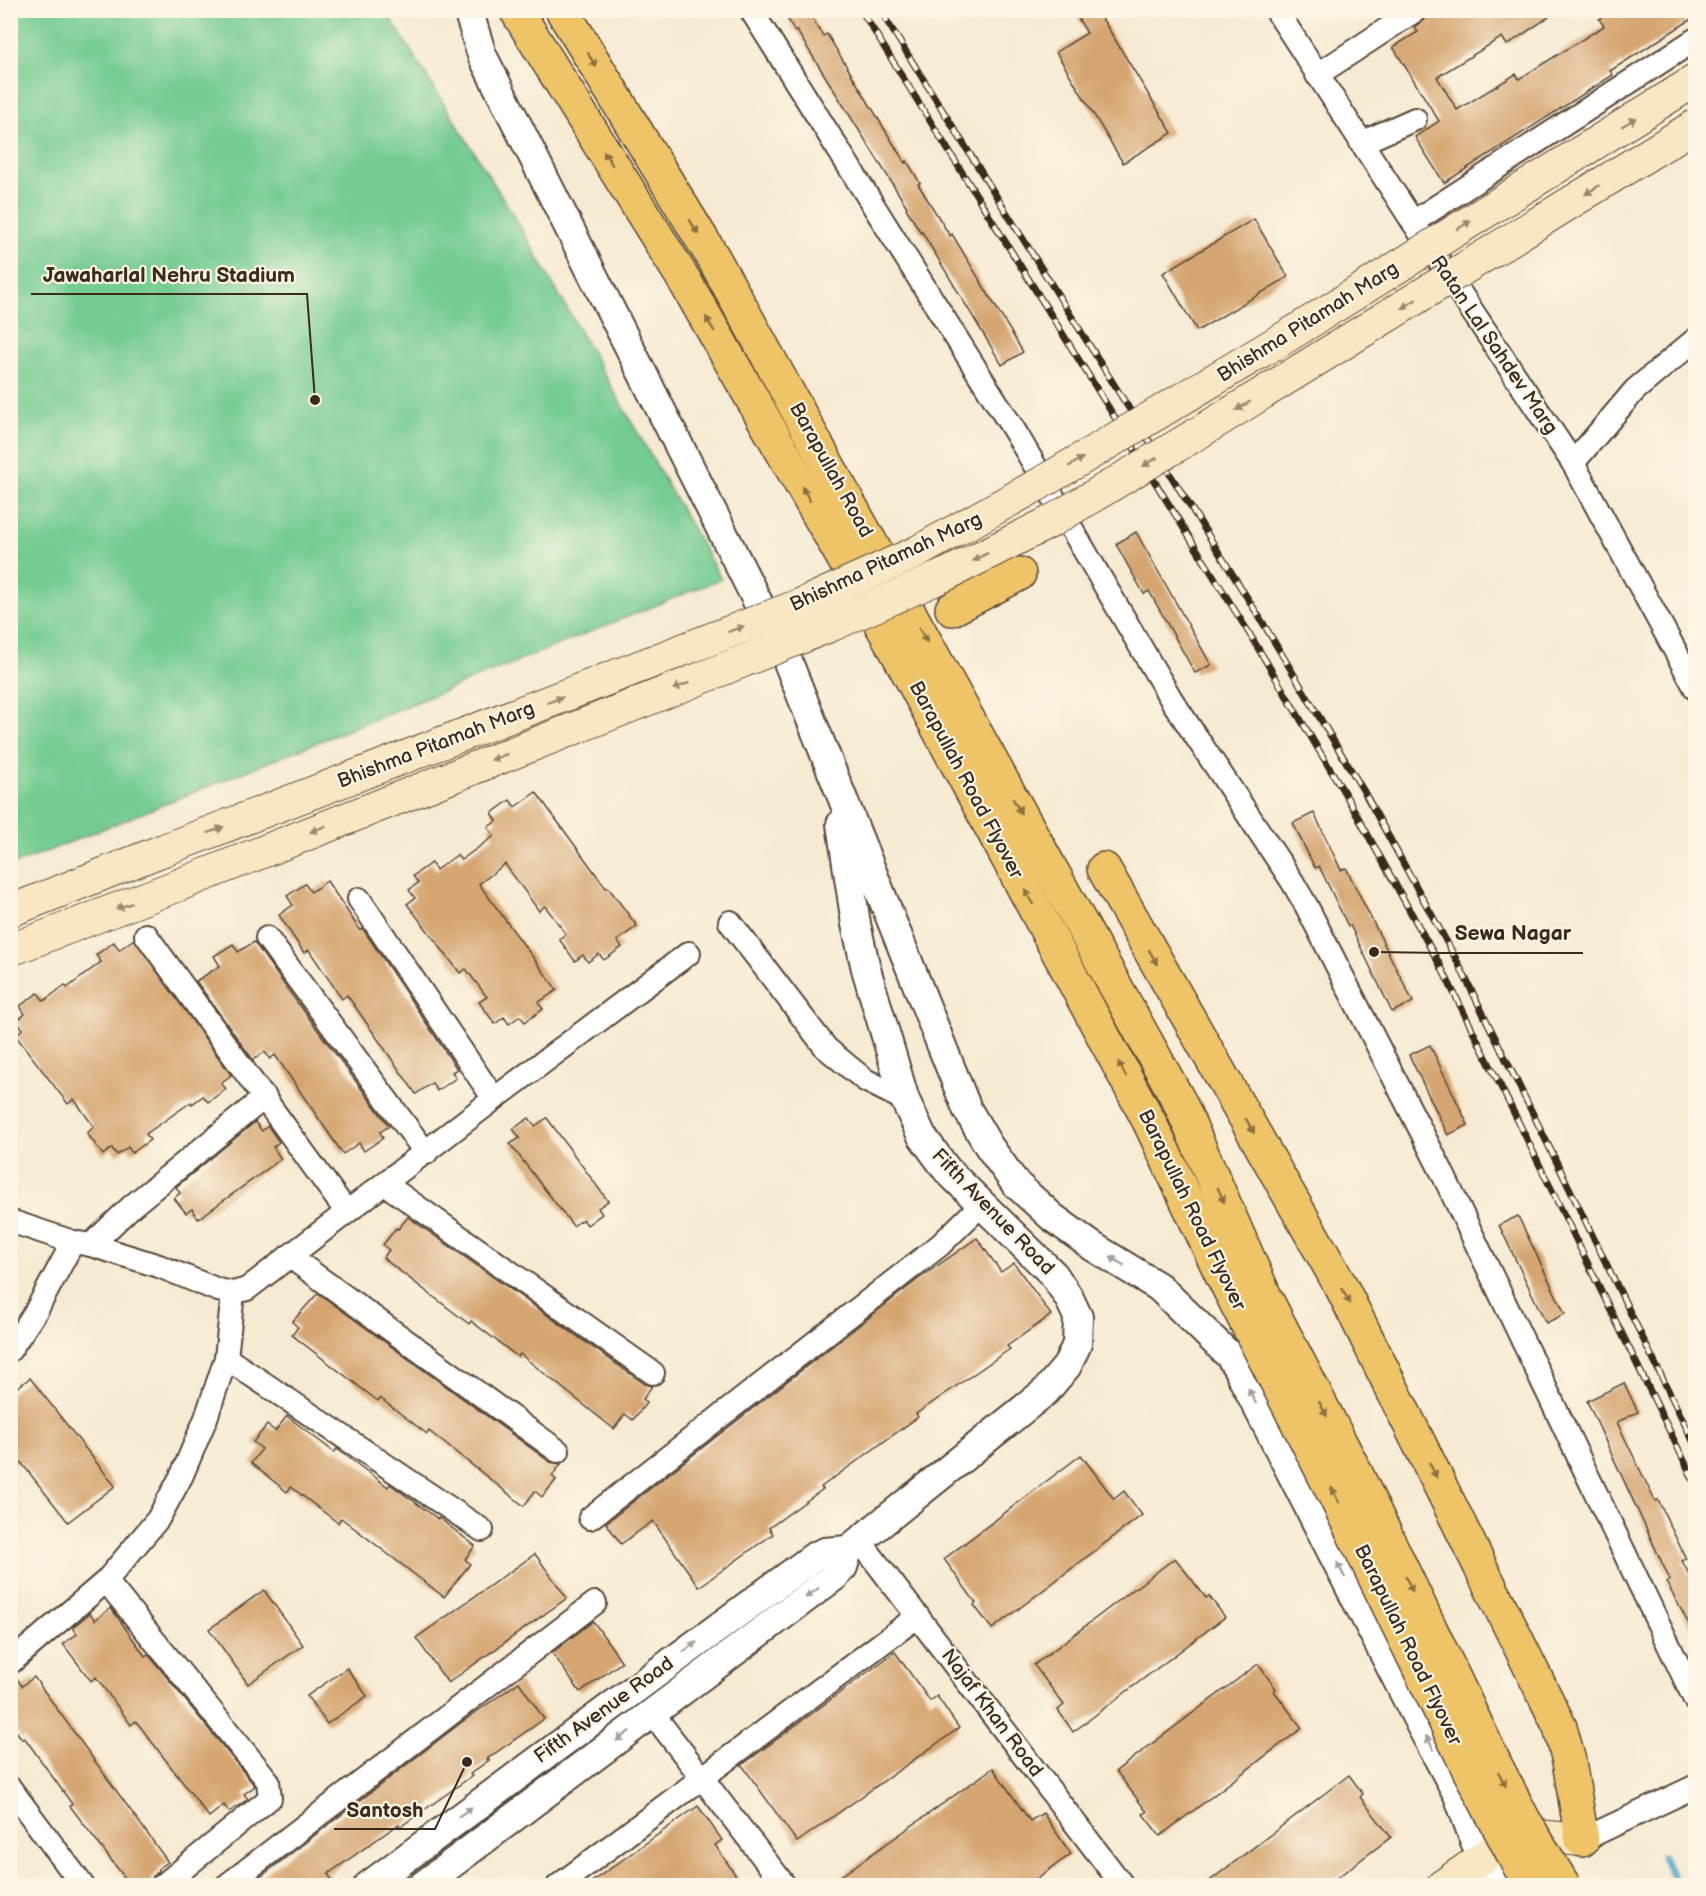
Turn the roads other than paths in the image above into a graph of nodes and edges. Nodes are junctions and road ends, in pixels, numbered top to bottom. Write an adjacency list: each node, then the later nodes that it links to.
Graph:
1 (468, 10): 20 (street)
2 (516, 10): 16 (highway, Barapullah Road, one-way to 2)
3 (562, 10): 27 (highway, Barapullah Road, one-way to 27)
4 (751, 10): 55 (street)
5 (1276, 10): 8 (street, Ratan Lal Sahdev Marg)
6 (1416, 10): 8 (street)
7 (1695, 39): 13 (street)
8 (1317, 75): 12 (street, Ratan Lal Sahdev Marg)
9 (1695, 80): 23 (main road, Bhishma Pitamah Marg, one-way to 9, bridge)
10 (1415, 119): 12 (street)
11 (1695, 125): 29 (main road, Bhishma Pitamah Marg, one-way to 29, bridge)
12 (1361, 143): 13 (street, Ratan Lal Sahdev Marg)
13 (1413, 222): 15 (street, Ratan Lal Sahdev Marg)
14 (1695, 339): 15 (street)
15 (1573, 463): 19 (street, Ratan Lal Sahdev Marg)
16 (835, 544): 66 (highway, Barapullah Road Flyover, one-way to 16, bridge)
17 (1019, 574): 18 (highway)
18 (952, 609)
19 (1695, 689)
20 (834, 778): 35 (street, Fifth Avenue Road); 60 (street, one-way to 20)
21 (1104, 869): 24 (highway)
22 (360, 899): 34 (street)
23 (10, 911)
24 (1129, 914): 27 (highway); 31 (highway, one-way to 31)
25 (730, 922): 35 (street)
26 (146, 935): 33 (street)
27 (1088, 935): 32 (highway, Barapullah Road Flyover)
28 (267, 938): 36 (street)
29 (10, 950)
30 (689, 953): 34 (street)
31 (1177, 999): 32 (highway); 62 (highway, one-way to 62)
32 (1135, 1020): 66 (highway, Barapullah Road Flyover, one-way to 66, bridge)
33 (265, 1097): 39 (street); 41 (street)
34 (494, 1099): 36 (street)
35 (905, 1100): 38 (street, Fifth Avenue Road)
36 (426, 1153): 37 (street)
37 (385, 1184): 39 (street); 46 (street)
38 (983, 1203): 48 (street); 50 (street, Fifth Avenue Road)
39 (346, 1211): 42 (street)
40 (10, 1221): 41 (street)
41 (82, 1243): 43 (street); 44 (street)
42 (289, 1256): 43 (street); 47 (street)
43 (233, 1293): 45 (street)
44 (10, 1350)
45 (226, 1358): 49 (street); 51 (street)
46 (653, 1373)
47 (558, 1451)
48 (590, 1518)
49 (482, 1530)
50 (854, 1545): 53 (street, Najaf Khan Road); 56 (street, Fifth Avenue Road, one-way to 56); 63 (street, Fifth Avenue Road, one-way to 50)
51 (106, 1581): 54 (street); 68 (street)
52 (595, 1603): 69 (street)
53 (918, 1616): 57 (street); 73 (street, Najaf Khan Road)
54 (10, 1663)
55 (1695, 1702)
56 (653, 1714): 57 (street); 65 (street, Fifth Avenue Road, one-way to 65)
57 (702, 1779): 71 (street); 72 (street)
58 (1695, 1786): 62 (street)
59 (10, 1788): 67 (street)
60 (1458, 1795): 61 (street); 64 (street)
61 (1512, 1840): 62 (main road); 64 (main road); 66 (street)
62 (1582, 1840): 66 (main road)
63 (418, 1847): 65 (street); 70 (street, Fifth Avenue Road)
64 (1482, 1857): 74 (main road); 75 (street)
65 (435, 1881)
66 (1540, 1884)
67 (83, 1886)
68 (162, 1886)
69 (226, 1886)
70 (368, 1886)
71 (558, 1886)
72 (785, 1886)
73 (1123, 1886)
74 (1442, 1886)
75 (1502, 1886)

